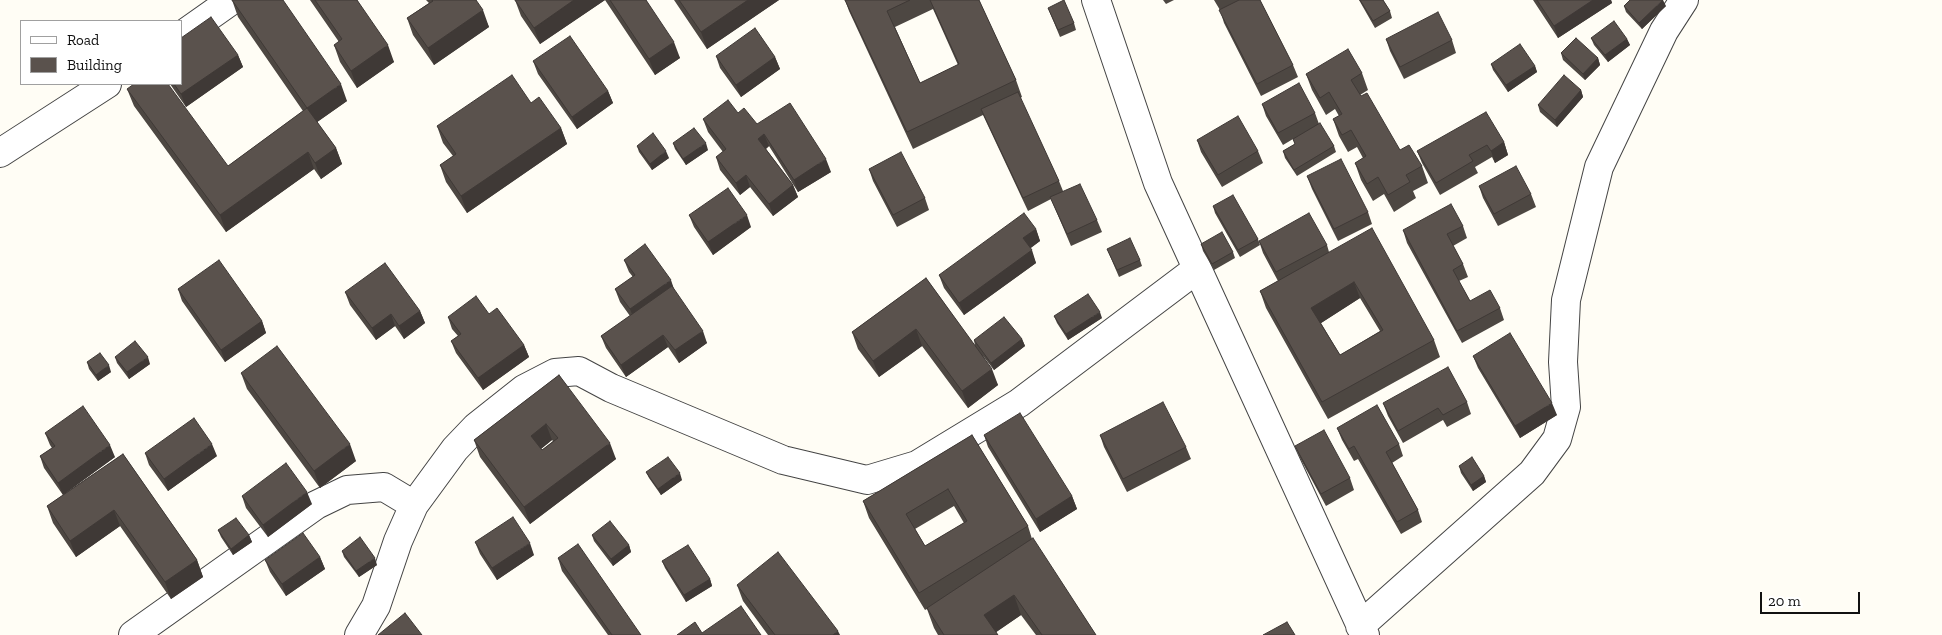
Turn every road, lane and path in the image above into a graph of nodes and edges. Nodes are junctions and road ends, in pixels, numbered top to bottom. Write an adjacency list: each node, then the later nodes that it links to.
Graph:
1 (232, 0): 4 (street)
2 (1096, 0): 7 (street)
3 (1684, 0): 9 (street)
4 (182, 35)
5 (105, 85): 6 (street)
6 (0, 154)
7 (1198, 269): 8 (street); 9 (street)
8 (414, 505): 10 (street); 11 (street)
9 (1363, 631)
10 (133, 635)
11 (359, 635)

